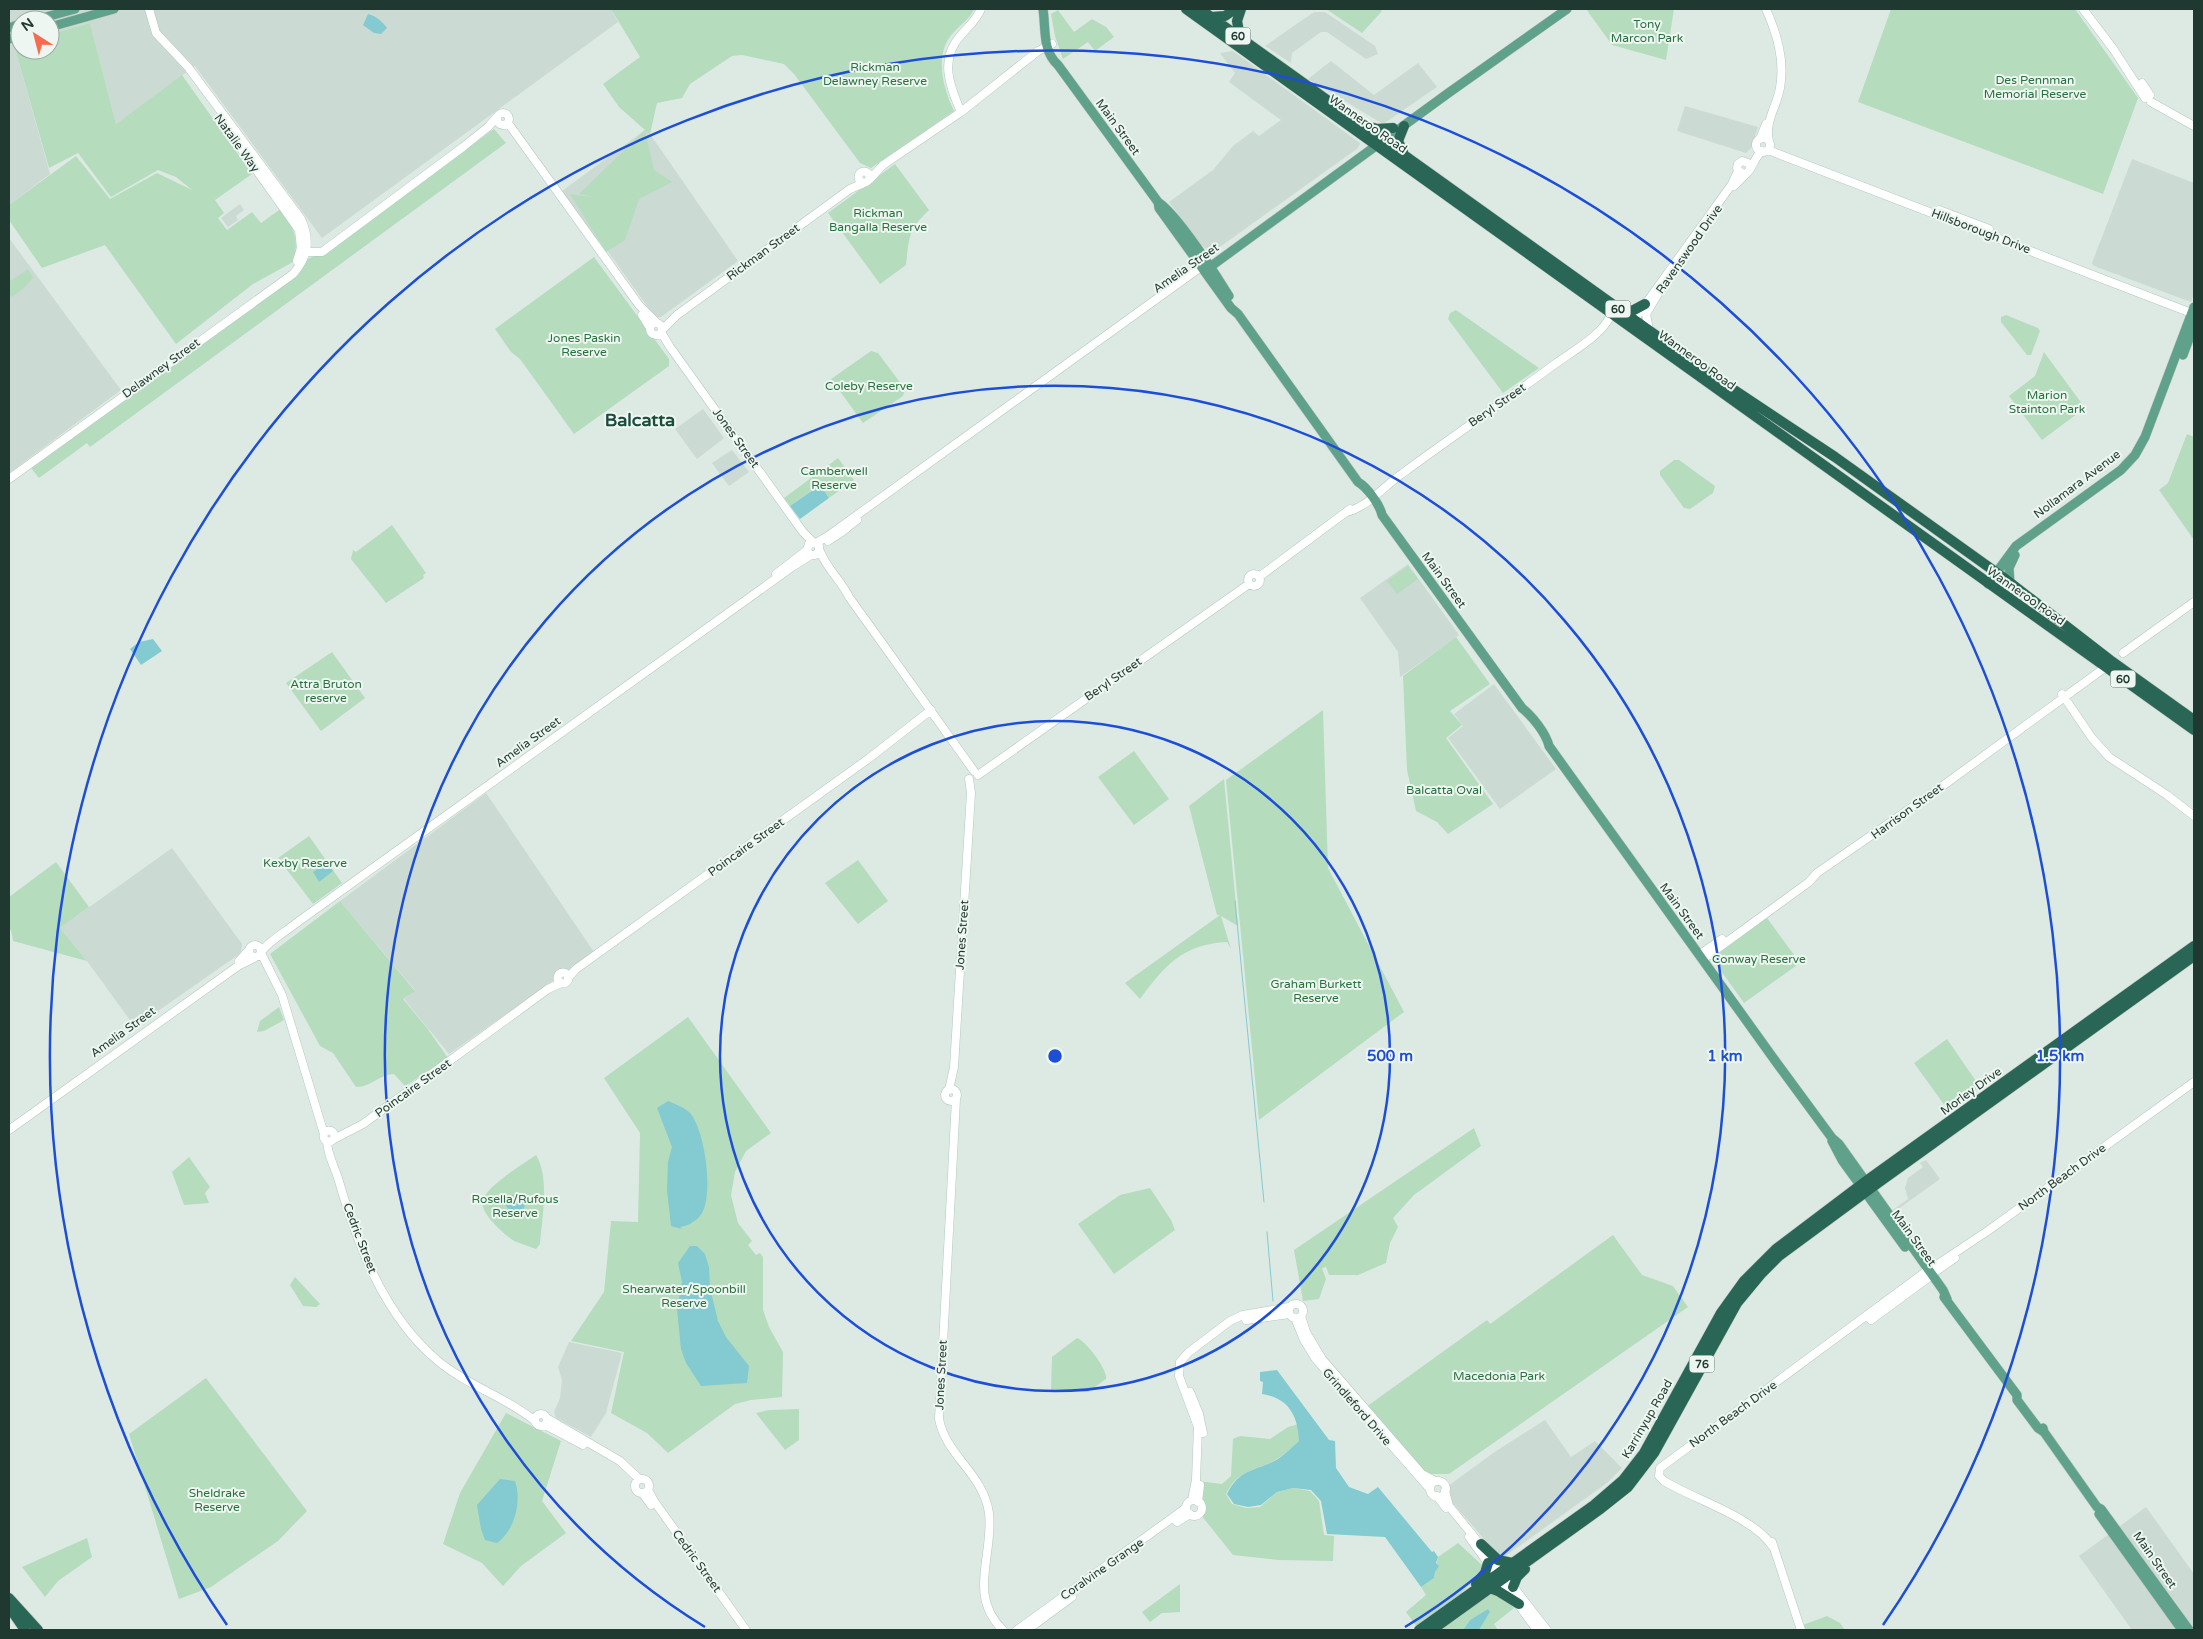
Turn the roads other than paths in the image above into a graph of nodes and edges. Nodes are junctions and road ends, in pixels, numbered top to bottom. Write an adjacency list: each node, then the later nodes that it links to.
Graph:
1 (75, 9): 16 (main road)
2 (114, 9): 18 (main road)
3 (144, 9): 35 (street, Natalie Way)
4 (149, 9): 35 (street, Natalie Way)
5 (981, 9): 23 (street)
6 (1044, 9): 21 (main road, Main Street)
7 (1186, 9): 19 (highway, Wanneroo Road / 60)
8 (1200, 9): 17 (highway, Wanneroo Road / 60)
9 (1235, 9): 17 (highway); 19 (street)
10 (1241, 9): 19 (street); 20 (highway)
11 (1558, 9): 30 (main road, Amelia Street)
12 (1568, 9): 28 (main road, Amelia Street)
13 (1764, 9): 32 (street, Ravenswood Drive)
14 (2083, 9): 22 (street)
15 (2088, 9): 22 (street)
16 (60, 13)
17 (1212, 17): 19 (highway, Wanneroo Road / 60)
18 (60, 24)
19 (1223, 30): 20 (highway, Wanneroo Road / 60); 31 (highway, Wanneroo Road / 60)
20 (1240, 37): 27 (highway, Wanneroo Road / 60)
21 (1050, 48): 23 (street, Rickman Street); 36 (main road, Main Street)
22 (2116, 49): 24 (street)
23 (961, 112): 43 (street, Rickman Street)
24 (2175, 113): 26 (street); 29 (street)
25 (503, 122): 35 (street); 43 (street, Jones Street); 43 (street)
26 (2194, 122)
27 (1361, 124): 30 (highway); 31 (highway, Wanneroo Road / 60)
28 (1404, 126): 31 (main road, Amelia Street); 33 (highway)
29 (2194, 126)
30 (1393, 128): 31 (main road, Amelia Street)
31 (1378, 142): 33 (highway, Wanneroo Road / 60); 36 (main road, Amelia Street); 39 (highway, Wanneroo Road / 60)
32 (1764, 145): 34 (street, Ravenswood Drive); 38 (street, Hillsborough Drive)
33 (1404, 155): 39 (highway, Wanneroo Road / 60)
34 (1747, 167): 37 (street, Ravenswood Drive); 44 (street, Ravenswood Drive)
35 (304, 250): 45 (street, Delawney Street)
36 (1205, 267): 46 (main road, Main Street); 47 (street, Amelia Street)
37 (1645, 304): 39 (highway); 40 (street, Ravenswood Drive)
38 (2194, 310): 49 (main road, Nollamara Avenue)
39 (1616, 312): 40 (highway, Wanneroo Road / 60); 42 (street, Beryl Street)
40 (1629, 322): 42 (street, Beryl Street); 44 (highway, Wanneroo Road / 60); 53 (highway, Wanneroo Road / 60)
41 (2194, 326): 48 (main road, Nollamara Avenue)
42 (1603, 328): 46 (street, Beryl Street)
43 (659, 329): 47 (street, Jones Street)
44 (1649, 331): 50 (highway, Wanneroo Road / 60)
45 (9, 479)
46 (1369, 497): 61 (street, Beryl Street); 66 (main road, Main Street)
47 (814, 549): 58 (street, Jones Street); 64 (street, Amelia Street)
48 (2015, 555): 51 (main road, Nollamara Avenue); 52 (main road)
49 (2005, 560): 50 (main road); 51 (main road, Nollamara Avenue)
50 (1984, 564): 51 (highway, Wanneroo Road / 60)
51 (1997, 574): 52 (highway, Wanneroo Road / 60); 53 (main road, Nollamara Avenue)
52 (2010, 583): 56 (highway, Wanneroo Road / 60)
53 (1989, 585): 56 (highway, Wanneroo Road / 60)
54 (2194, 602): 55 (street)
55 (2123, 653)
56 (2105, 662): 57 (street, Harrison Street); 59 (highway, Wanneroo Road / 60); 60 (highway, Wanneroo Road / 60)
57 (2061, 697): 62 (street); 66 (street, Harrison Street)
58 (931, 713): 61 (street, Jones Street); 72 (street, Poincaire Street)
59 (2194, 720)
60 (2194, 730)
61 (973, 776): 69 (street, Jones Street)
62 (2194, 816)
63 (2194, 946): 73 (highway, Morley Drive / 76)
64 (256, 953): 70 (street, Amelia Street); 71 (street, Amelia Street); 72 (street, Cedric Street)
65 (2194, 956): 73 (highway, Morley Drive / 76)
66 (1701, 958): 73 (main road, Main Street)
67 (2194, 1082): 74 (street, North Beach Drive)
68 (2194, 1087): 74 (street, North Beach Drive)
69 (952, 1100): 103 (street, Jones Street); 104 (street, Jones Street)
70 (9, 1124)
71 (9, 1130)
72 (330, 1136): 76 (street, Cedric Street)
73 (1866, 1187): 74 (main road, Main Street); 86 (highway, Karrinyup Road / 76); 88 (highway, Karrinyup Road / 76)
74 (1928, 1274): 90 (main road, Main Street); 97 (street, North Beach Drive)
75 (1293, 1314): 77 (street, Grindleford Drive); 78 (street, Grindleford Drive); 82 (street, Coralvine Grange)
76 (637, 1481): 80 (street, Cedric Street); 80 (street, Cedric Street)
77 (1435, 1481): 78 (street); 79 (street)
78 (1430, 1489): 81 (street)
79 (1445, 1491): 81 (street); 83 (street)
80 (645, 1492): 101 (street, Cedric Street); 102 (street, Cedric Street)
81 (1437, 1496): 83 (street)
82 (1195, 1501): 84 (street, Coralvine Grange); 84 (street, Coralvine Grange)
83 (1448, 1507): 85 (street); 87 (street)
84 (1188, 1511): 105 (street, Coralvine Grange); 106 (street, Coralvine Grange)
85 (1481, 1544): 88 (highway); 89 (street)
86 (1539, 1553): 89 (highway, Karrinyup Road / 76); 91 (highway)
87 (1488, 1563): 89 (street); 94 (highway)
88 (1512, 1563): 89 (highway, Karrinyup Road / 76)
89 (1501, 1576): 91 (street); 92 (highway, Karrinyup Road / 76); 94 (highway, Karrinyup Road / 76); 95 (street)
90 (2154, 1586): 110 (main road, Main Street); 111 (main road, Main Street)
91 (1513, 1587): 98 (street)
92 (1490, 1588): 95 (highway); 108 (highway, Karrinyup Road / 76)
93 (9, 1598): 100 (highway)
94 (1460, 1601): 107 (highway, Karrinyup Road / 76)
95 (1519, 1604): 98 (street)
96 (9, 1607): 99 (highway)
97 (1798, 1626): 109 (street)
98 (1540, 1628)
99 (26, 1630)
100 (38, 1630)
101 (741, 1630)
102 (746, 1630)
103 (997, 1630)
104 (1003, 1630)
105 (1017, 1630)
106 (1027, 1630)
107 (1419, 1630)
108 (1432, 1630)
109 (1801, 1630)
110 (2182, 1630)
111 (2189, 1630)

